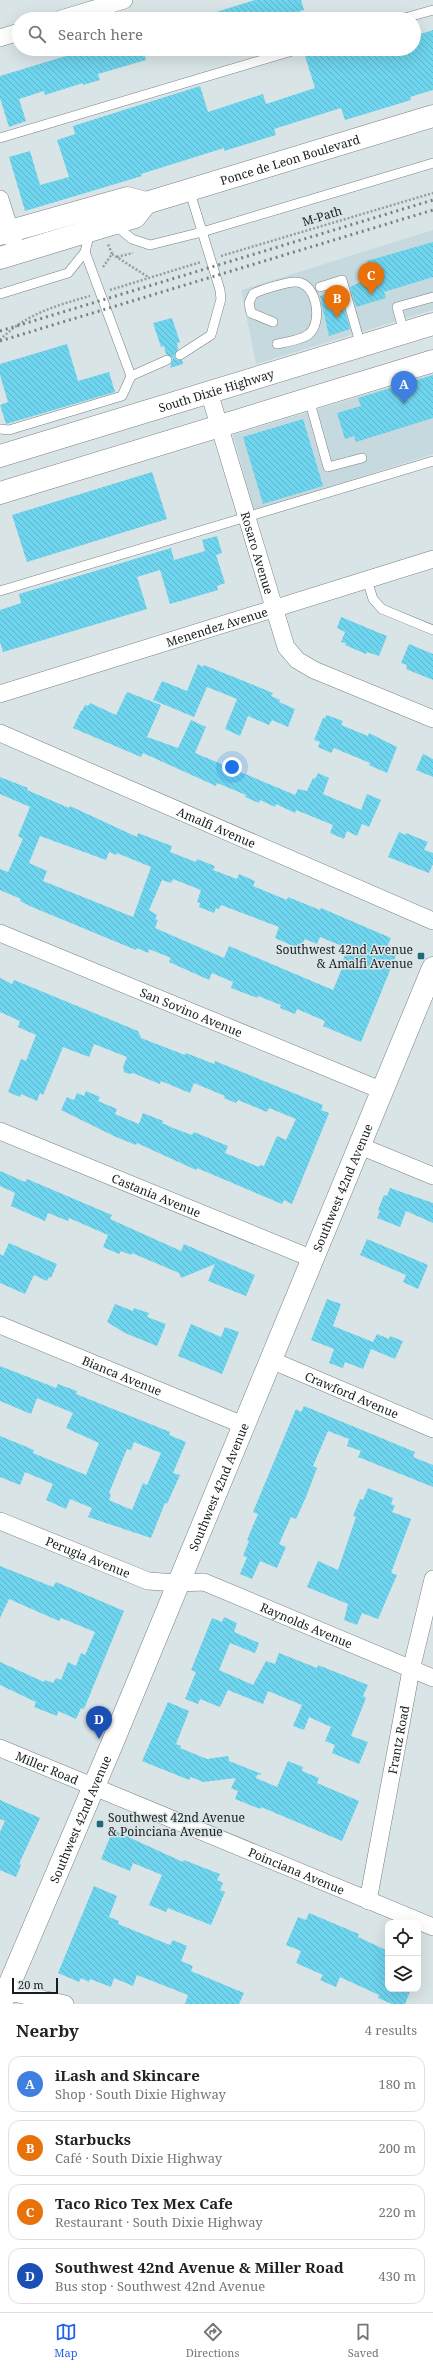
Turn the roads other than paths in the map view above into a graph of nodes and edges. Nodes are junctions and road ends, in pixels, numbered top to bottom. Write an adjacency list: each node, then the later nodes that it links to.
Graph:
1 (124, 0): 3 (street)
2 (433, 10): 4 (lane)
3 (84, 12)
4 (421, 13)
5 (12, 34): 6 (street)
6 (0, 38)
7 (275, 56): 9 (lane)
8 (433, 116): 11 (main road, Ponce de Leon Boulevard)
9 (0, 138)
10 (433, 163): 16 (lane)
11 (189, 190): 13 (main road, Ponce de Leon Boulevard); 16 (lane)
12 (0, 199): 15 (street)
13 (146, 202): 14 (main road); 15 (main road, Ponce de Leon Boulevard)
14 (103, 231): 16 (lane); 17 (lane); 18 (main road)
15 (5, 232): 18 (street)
16 (202, 232): 27 (lane)
17 (85, 252): 20 (lane); 30 (lane)
18 (9, 255)
19 (320, 287): 26 (lane)
20 (0, 294)
21 (433, 297): 24 (lane)
22 (273, 322): 25 (lane)
23 (433, 324): 24 (main road, South Dixie Highway)
24 (404, 332): 26 (main road, South Dixie Highway)
25 (277, 344)
26 (360, 346): 31 (main road, South Dixie Highway)
27 (180, 355)
28 (168, 360): 30 (lane)
29 (433, 361): 33 (main road)
30 (131, 376): 32 (lane)
31 (209, 392): 34 (main road, South Dixie Highway); 35 (street, Rosaro Avenue)
32 (122, 396): 34 (lane); 36 (lane)
33 (309, 399): 35 (main road); 38 (lane)
34 (112, 422): 37 (main road, South Dixie Highway)
35 (218, 426): 40 (main road); 41 (street, Rosaro Avenue)
36 (0, 429)
37 (0, 456)
38 (362, 458)
39 (433, 461): 41 (lane)
40 (0, 492)
41 (246, 519): 44 (lane); 45 (street, Rosaro Avenue)
42 (432, 561): 43 (street, Menendez Avenue)
43 (367, 580): 45 (street, Menendez Avenue); 46 (lane)
44 (0, 591)
45 (273, 609): 47 (street, Menendez Avenue); 48 (street, Rosaro Avenue)
46 (433, 630)
47 (0, 694)
48 (433, 720)
49 (0, 733): 50 (street, Amalfi Avenue)
50 (433, 921)
51 (0, 933): 53 (street, San Sovino Avenue)
52 (433, 968): 53 (main road, Southwest 42nd Avenue)
53 (383, 1091): 55 (main road, Southwest 42nd Avenue)
54 (0, 1131): 57 (street, Castania Avenue)
55 (360, 1146): 56 (street); 57 (main road, Southwest 42nd Avenue)
56 (433, 1176)
57 (313, 1259): 59 (main road, Southwest 42nd Avenue)
58 (0, 1325): 60 (street, Bianca Avenue)
59 (271, 1360): 60 (main road, Southwest 42nd Avenue); 61 (street, Crawford Avenue)
60 (243, 1425): 64 (main road, Southwest 42nd Avenue)
61 (433, 1429)
62 (0, 1521): 64 (street, Perugia Avenue)
63 (433, 1579): 65 (street, Frantz Road)
64 (178, 1583): 65 (street, Raynolds Avenue); 68 (main road, Southwest 42nd Avenue)
65 (411, 1670): 66 (street, Raynolds Avenue); 69 (street, Frantz Road)
66 (433, 1678)
67 (0, 1748): 68 (street, Miller Road)
68 (94, 1787): 69 (street, Poinciana Avenue); 71 (main road, Southwest 42nd Avenue)
69 (368, 1901): 70 (street, Poinciana Avenue)
70 (433, 1927)
71 (2, 1995): 72 (street)
72 (65, 2004)

